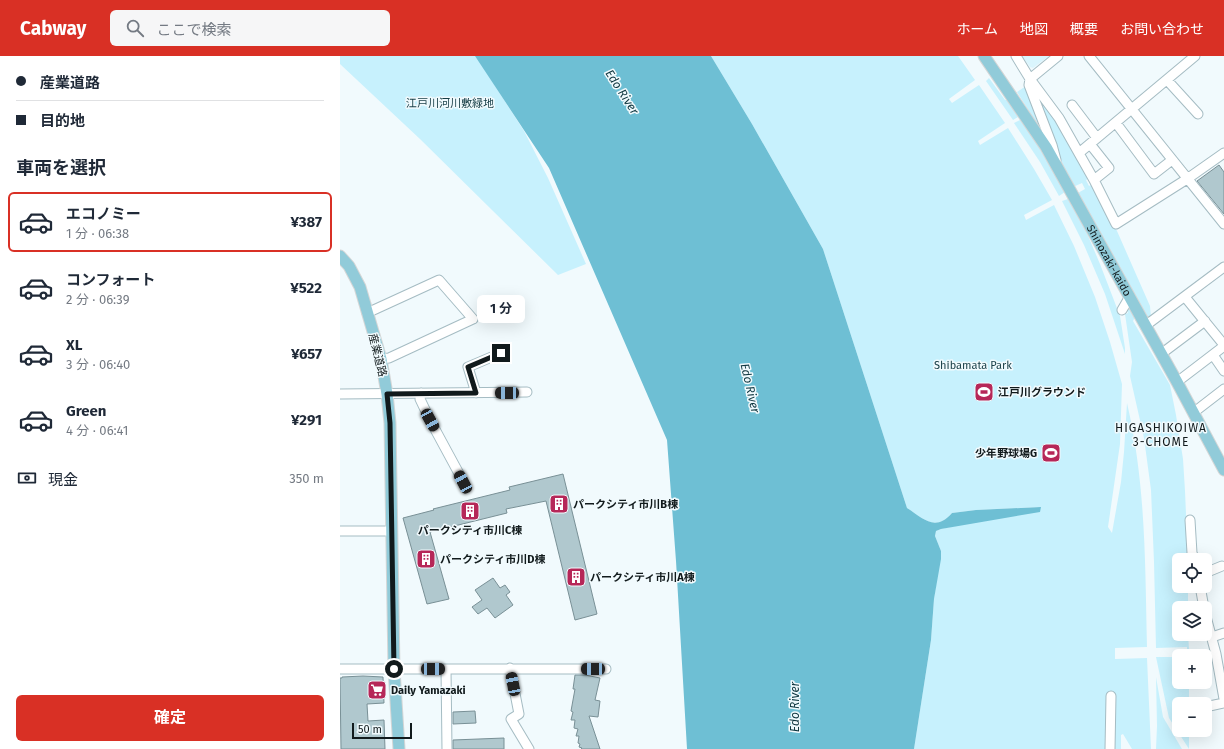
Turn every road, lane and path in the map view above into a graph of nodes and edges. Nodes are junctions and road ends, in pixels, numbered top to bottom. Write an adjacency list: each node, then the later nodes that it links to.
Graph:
1 (984, 56): 16 (main road, Shinozaki-kaido)
2 (1016, 56): 6 (street)
3 (1058, 56): 6 (street)
4 (1089, 56): 9 (street)
5 (1195, 56): 7 (street)
6 (1030, 79): 13 (street); 16 (street)
7 (1167, 80): 9 (street); 10 (street)
8 (1072, 106): 12 (street)
9 (1132, 110): 11 (street); 15 (street)
10 (1198, 114)
11 (1116, 123): 12 (street); 15 (street)
12 (1094, 141): 13 (street); 18 (street)
13 (1079, 153): 18 (street)
14 (1224, 153): 17 (street)
15 (1172, 160): 17 (street)
16 (1058, 170): 23 (main road, Shinozaki-kaido)
17 (1187, 179): 18 (street); 19 (street)
18 (1094, 180)
19 (1224, 224)
20 (341, 257): 25 (main road, 産業道路)
21 (1224, 267): 22 (street)
22 (1185, 297): 26 (street); 27 (street)
23 (1129, 298): 24 (street); 27 (main road, Shinozaki-kaido)
24 (1122, 310)
25 (367, 313): 32 (main road, 産業道路); 32 (street)
26 (1204, 321): 28 (street); 30 (street)
27 (1145, 326): 30 (main road, Shinozaki-kaido)
28 (1224, 346): 31 (street)
29 (501, 353): 38 (street)
30 (1161, 354): 34 (main road, Shinozaki-kaido)
31 (1212, 356): 33 (street); 34 (street)
32 (381, 359): 40 (main road, 産業道路)
33 (1224, 371)
34 (1177, 382): 41 (main road, Shinozaki-kaido)
35 (1224, 389): 41 (street)
36 (527, 392): 38 (street)
37 (424, 393): 38 (street); 40 (street); 43 (street)
38 (476, 393)
39 (340, 394): 40 (street)
40 (387, 394): 46 (main road, 産業道路)
41 (1193, 413): 42 (main road, Shinozaki-kaido)
42 (1224, 470)
43 (463, 482)
44 (1190, 520): 47 (street)
45 (340, 531): 46 (street)
46 (392, 531): 55 (main road, 産業道路)
47 (1192, 553)
48 (1222, 566): 49 (street)
49 (1212, 570)
50 (1224, 633): 51 (street)
51 (1212, 637): 57 (street)
52 (446, 668): 53 (street); 55 (street); 63 (street)
53 (510, 668): 56 (street); 64 (street)
54 (340, 669): 55 (street)
55 (394, 669): 62 (main road, 産業道路)
56 (606, 669)
57 (1223, 683): 59 (street)
58 (1111, 696): 65 (street)
59 (1224, 699)
60 (1224, 703): 61 (street)
61 (1212, 706)
62 (399, 749)
63 (447, 749)
64 (529, 749)
65 (1110, 749)

